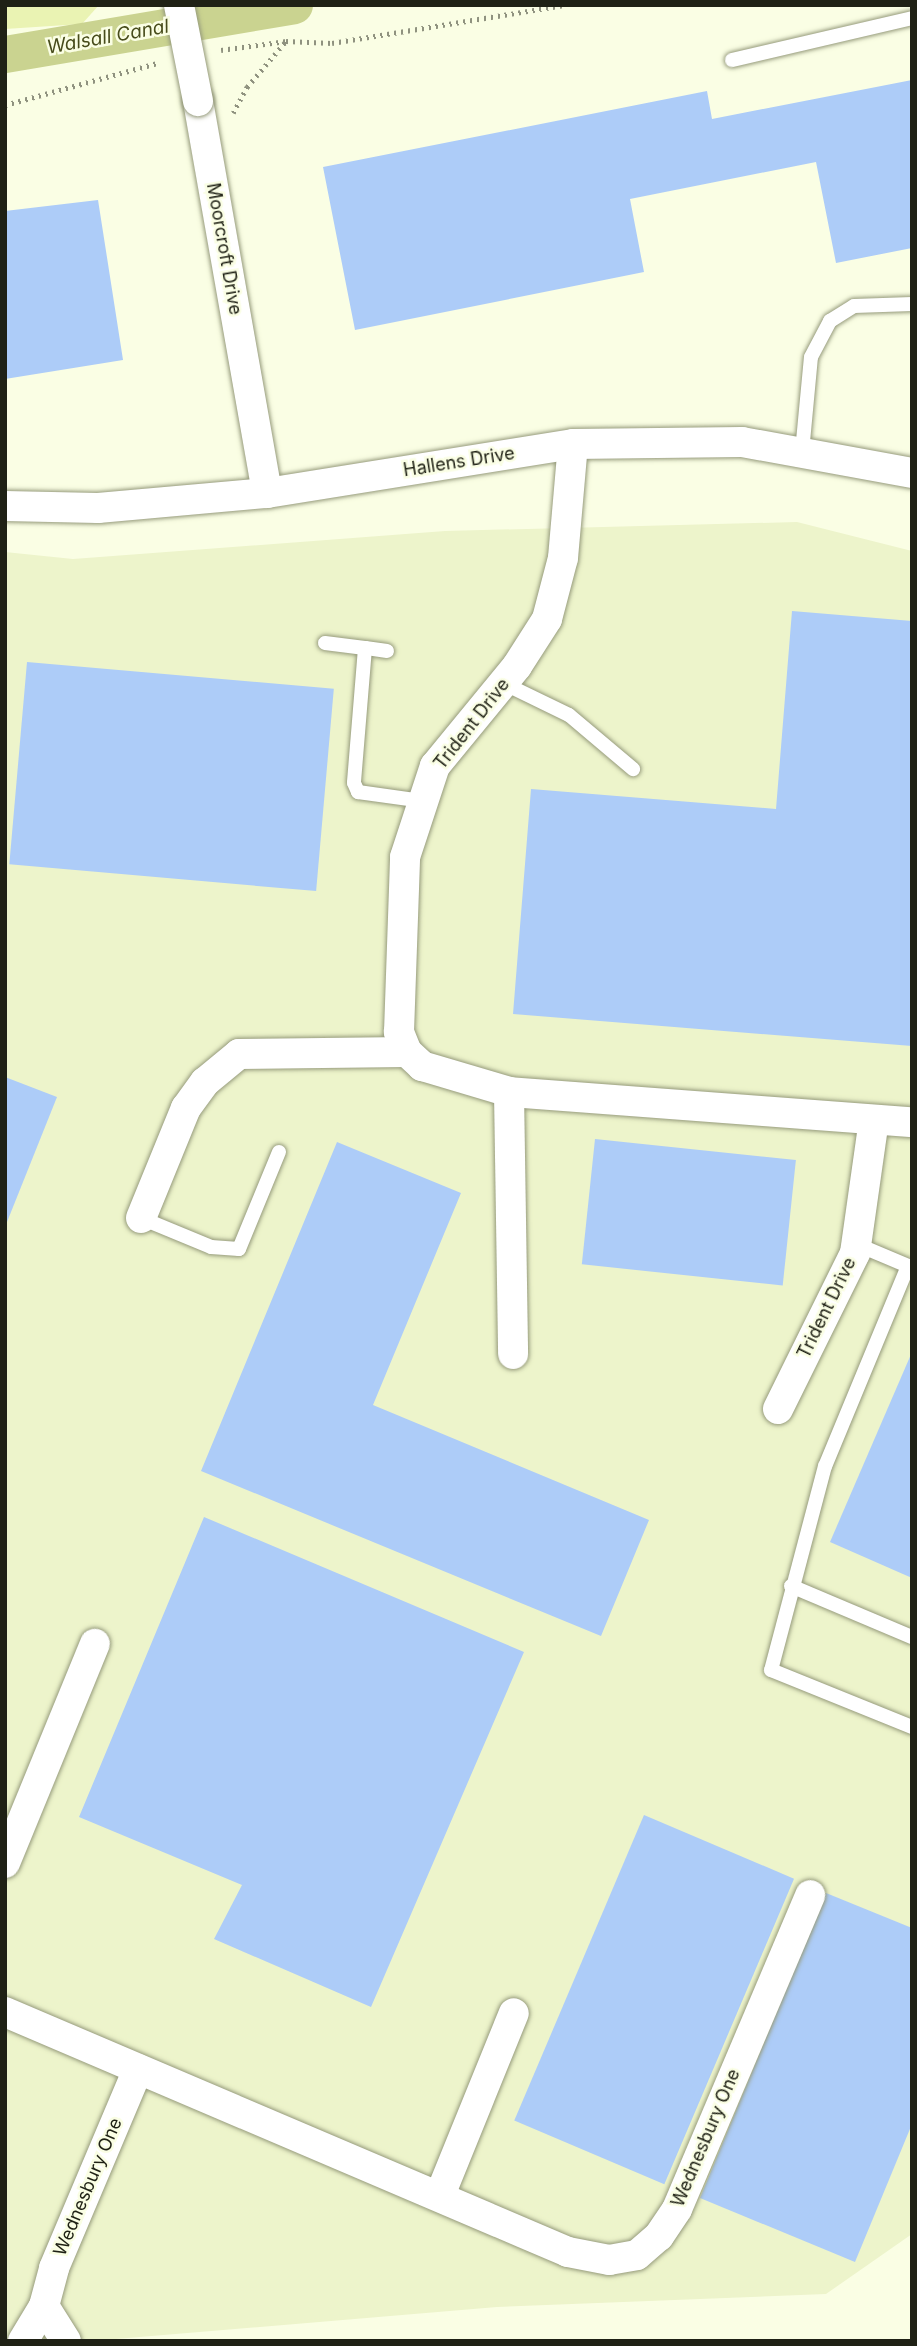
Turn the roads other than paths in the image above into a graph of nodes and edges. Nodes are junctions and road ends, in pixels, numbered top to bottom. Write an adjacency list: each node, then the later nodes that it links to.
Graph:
1 (179, 5): 8 (street, Moorcroft Drive, bridge)
2 (912, 18): 3 (lane)
3 (732, 60)
4 (912, 304): 6 (lane)
5 (573, 444): 6 (street, Hallens Drive); 8 (street, Hallens Drive); 13 (street, Trident Drive)
6 (802, 452): 7 (street, Hallens Drive)
7 (912, 473)
8 (267, 493): 9 (street, Hallens Drive)
9 (5, 506)
10 (325, 643): 11 (lane)
11 (365, 648): 12 (lane); 15 (lane)
12 (387, 651)
13 (503, 683): 14 (lane); 15 (street, Trident Drive)
14 (633, 769)
15 (424, 801): 16 (street, Trident Drive)
16 (407, 1052): 17 (street); 21 (street)
17 (509, 1092): 18 (street); 24 (street)
18 (874, 1120): 19 (street); 22 (street, Trident Drive)
19 (912, 1122)
20 (279, 1152): 21 (lane)
21 (141, 1218)
22 (856, 1244): 23 (lane); 25 (street, Trident Drive)
23 (910, 1262): 26 (lane)
24 (513, 1354)
25 (778, 1409)
26 (791, 1586): 27 (lane); 29 (lane)
27 (912, 1637)
28 (95, 1644): 30 (street)
29 (912, 1727)
30 (5, 1863)
31 (810, 1895): 35 (street, Wednesbury One)
32 (5, 2011): 34 (street, Wednesbury One)
33 (514, 2013): 35 (street)
34 (138, 2069): 35 (street, Wednesbury One); 36 (street, Wednesbury One)
35 (440, 2195)
36 (44, 2306): 37 (street, Wednesbury One); 38 (street)
37 (23, 2341)
38 (66, 2341)

